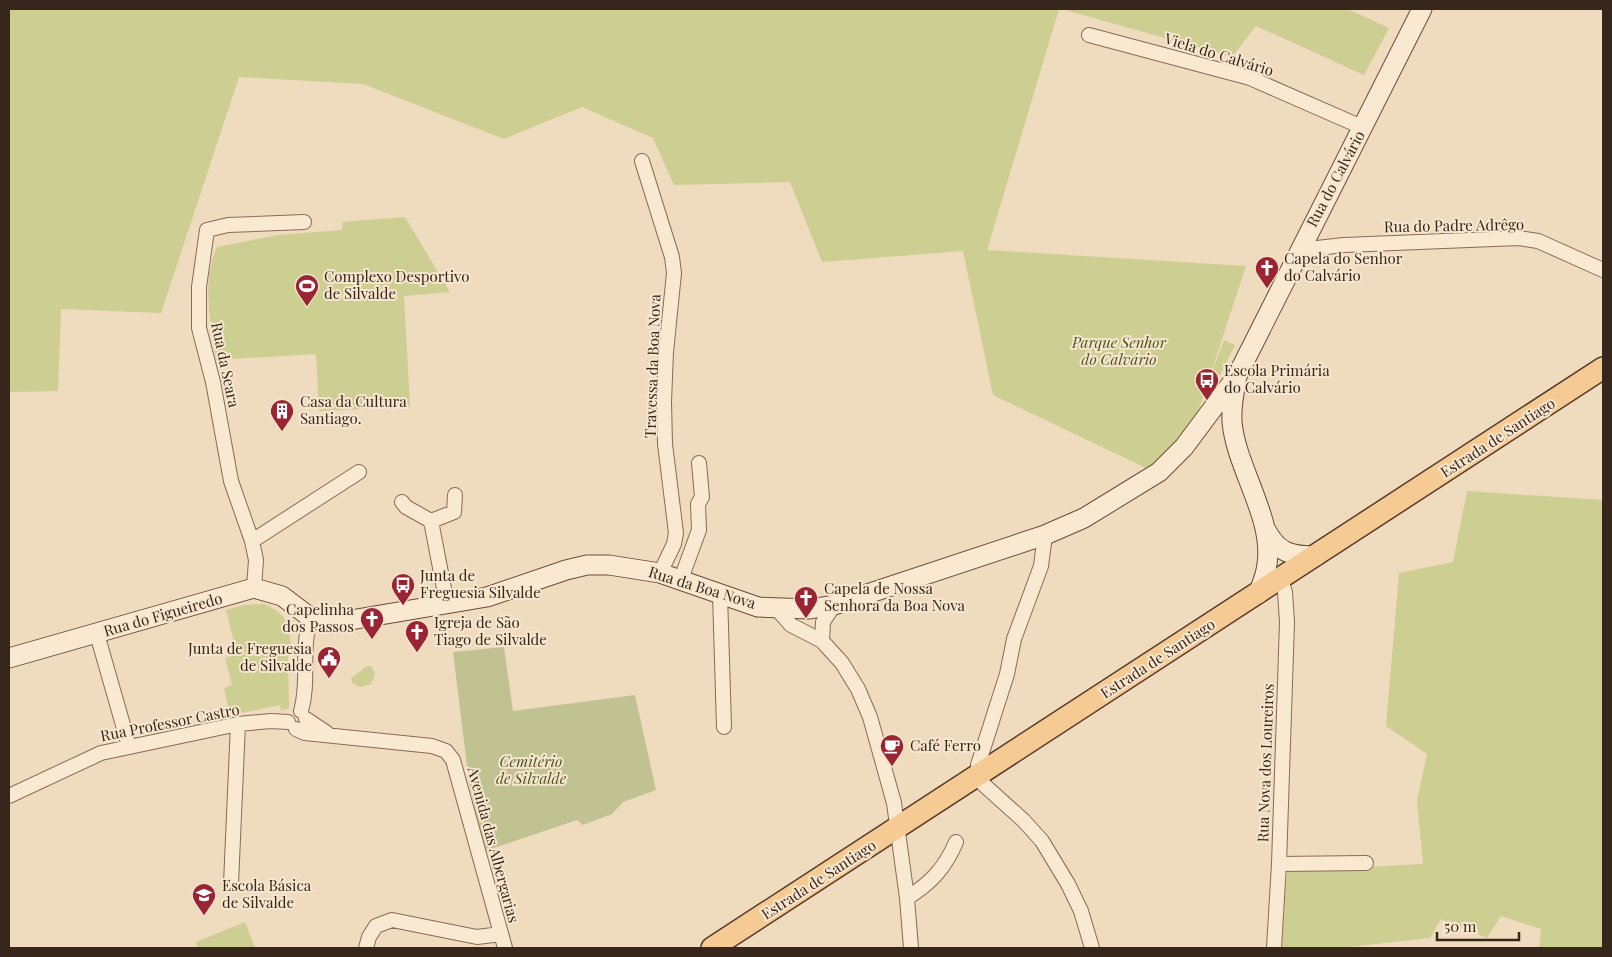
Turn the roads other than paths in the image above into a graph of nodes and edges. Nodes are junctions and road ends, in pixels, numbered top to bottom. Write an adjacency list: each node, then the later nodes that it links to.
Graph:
1 (1422, 9): 3 (main road, Rua do Calvário)
2 (1089, 35): 3 (street, Viela do Calvário)
3 (1364, 128): 6 (main road, Rua do Calvário)
4 (642, 161): 21 (street, Travessa da Boa Nova)
5 (304, 222): 18 (street, Rua da Seara)
6 (1299, 250): 7 (street, Rua do Padre Adrêgo); 9 (main road, Rua do Calvário)
7 (1603, 270)
8 (1603, 368): 20 (main road, Estrada de Santiago)
9 (1237, 376): 10 (main road, Rua da Boa Nova); 11 (main road, Rua do Calvário)
10 (1196, 431): 11 (main road); 17 (main road, Rua da Boa Nova)
11 (1236, 443): 19 (main road, Rua do Calvário)
12 (699, 463): 23 (street)
13 (359, 472): 18 (street)
14 (455, 495): 16 (street)
15 (402, 502): 16 (street)
16 (431, 521): 27 (street)
17 (1045, 535): 28 (main road, Rua da Boa Nova); 38 (street)
18 (252, 541): 24 (street, Rua da Seara)
19 (1275, 550): 20 (main road); 22 (main road); 26 (main road)
20 (1316, 556): 22 (main road, Estrada de Santiago)
21 (660, 572): 23 (main road, Rua da Boa Nova); 27 (main road, Rua da Boa Nova)
22 (1281, 578): 26 (main road, Estrada de Santiago); 43 (street, Rua Nova dos Loureiros)
23 (681, 579): 25 (main road, Rua da Boa Nova)
24 (254, 588): 30 (main road); 31 (main road, Rua do Figueiredo)
25 (720, 594): 29 (main road, Rua da Boa Nova); 36 (street)
26 (1258, 594): 38 (main road, Estrada de Santiago)
27 (447, 604): 30 (main road, Rua da Boa Nova)
28 (834, 605): 29 (main road, Rua da Boa Nova); 32 (street)
29 (776, 608): 32 (street)
30 (310, 618): 34 (street)
31 (97, 634): 33 (main road, Rua do Figueiredo); 37 (street)
32 (822, 641): 40 (street)
33 (9, 658)
34 (298, 720): 35 (street, Rua Professor Castro); 46 (street, Avenida das Albergarias)
35 (238, 724): 37 (street, Rua Professor Castro); 44 (street)
36 (724, 727)
37 (129, 746): 39 (street, Rua Professor Castro)
38 (979, 776): 40 (main road, Estrada de Santiago); 51 (street)
39 (9, 796)
40 (898, 829): 45 (street); 49 (main road, Estrada de Santiago)
41 (956, 842): 45 (street)
42 (1366, 863): 43 (street)
43 (1280, 864): 52 (street, Rua Nova dos Loureiros)
44 (231, 884)
45 (907, 898): 50 (street)
46 (501, 934): 47 (street); 48 (street, Avenida das Albergarias)
47 (366, 948)
48 (505, 948)
49 (712, 948)
50 (911, 948)
51 (1092, 948)
52 (1274, 948)

